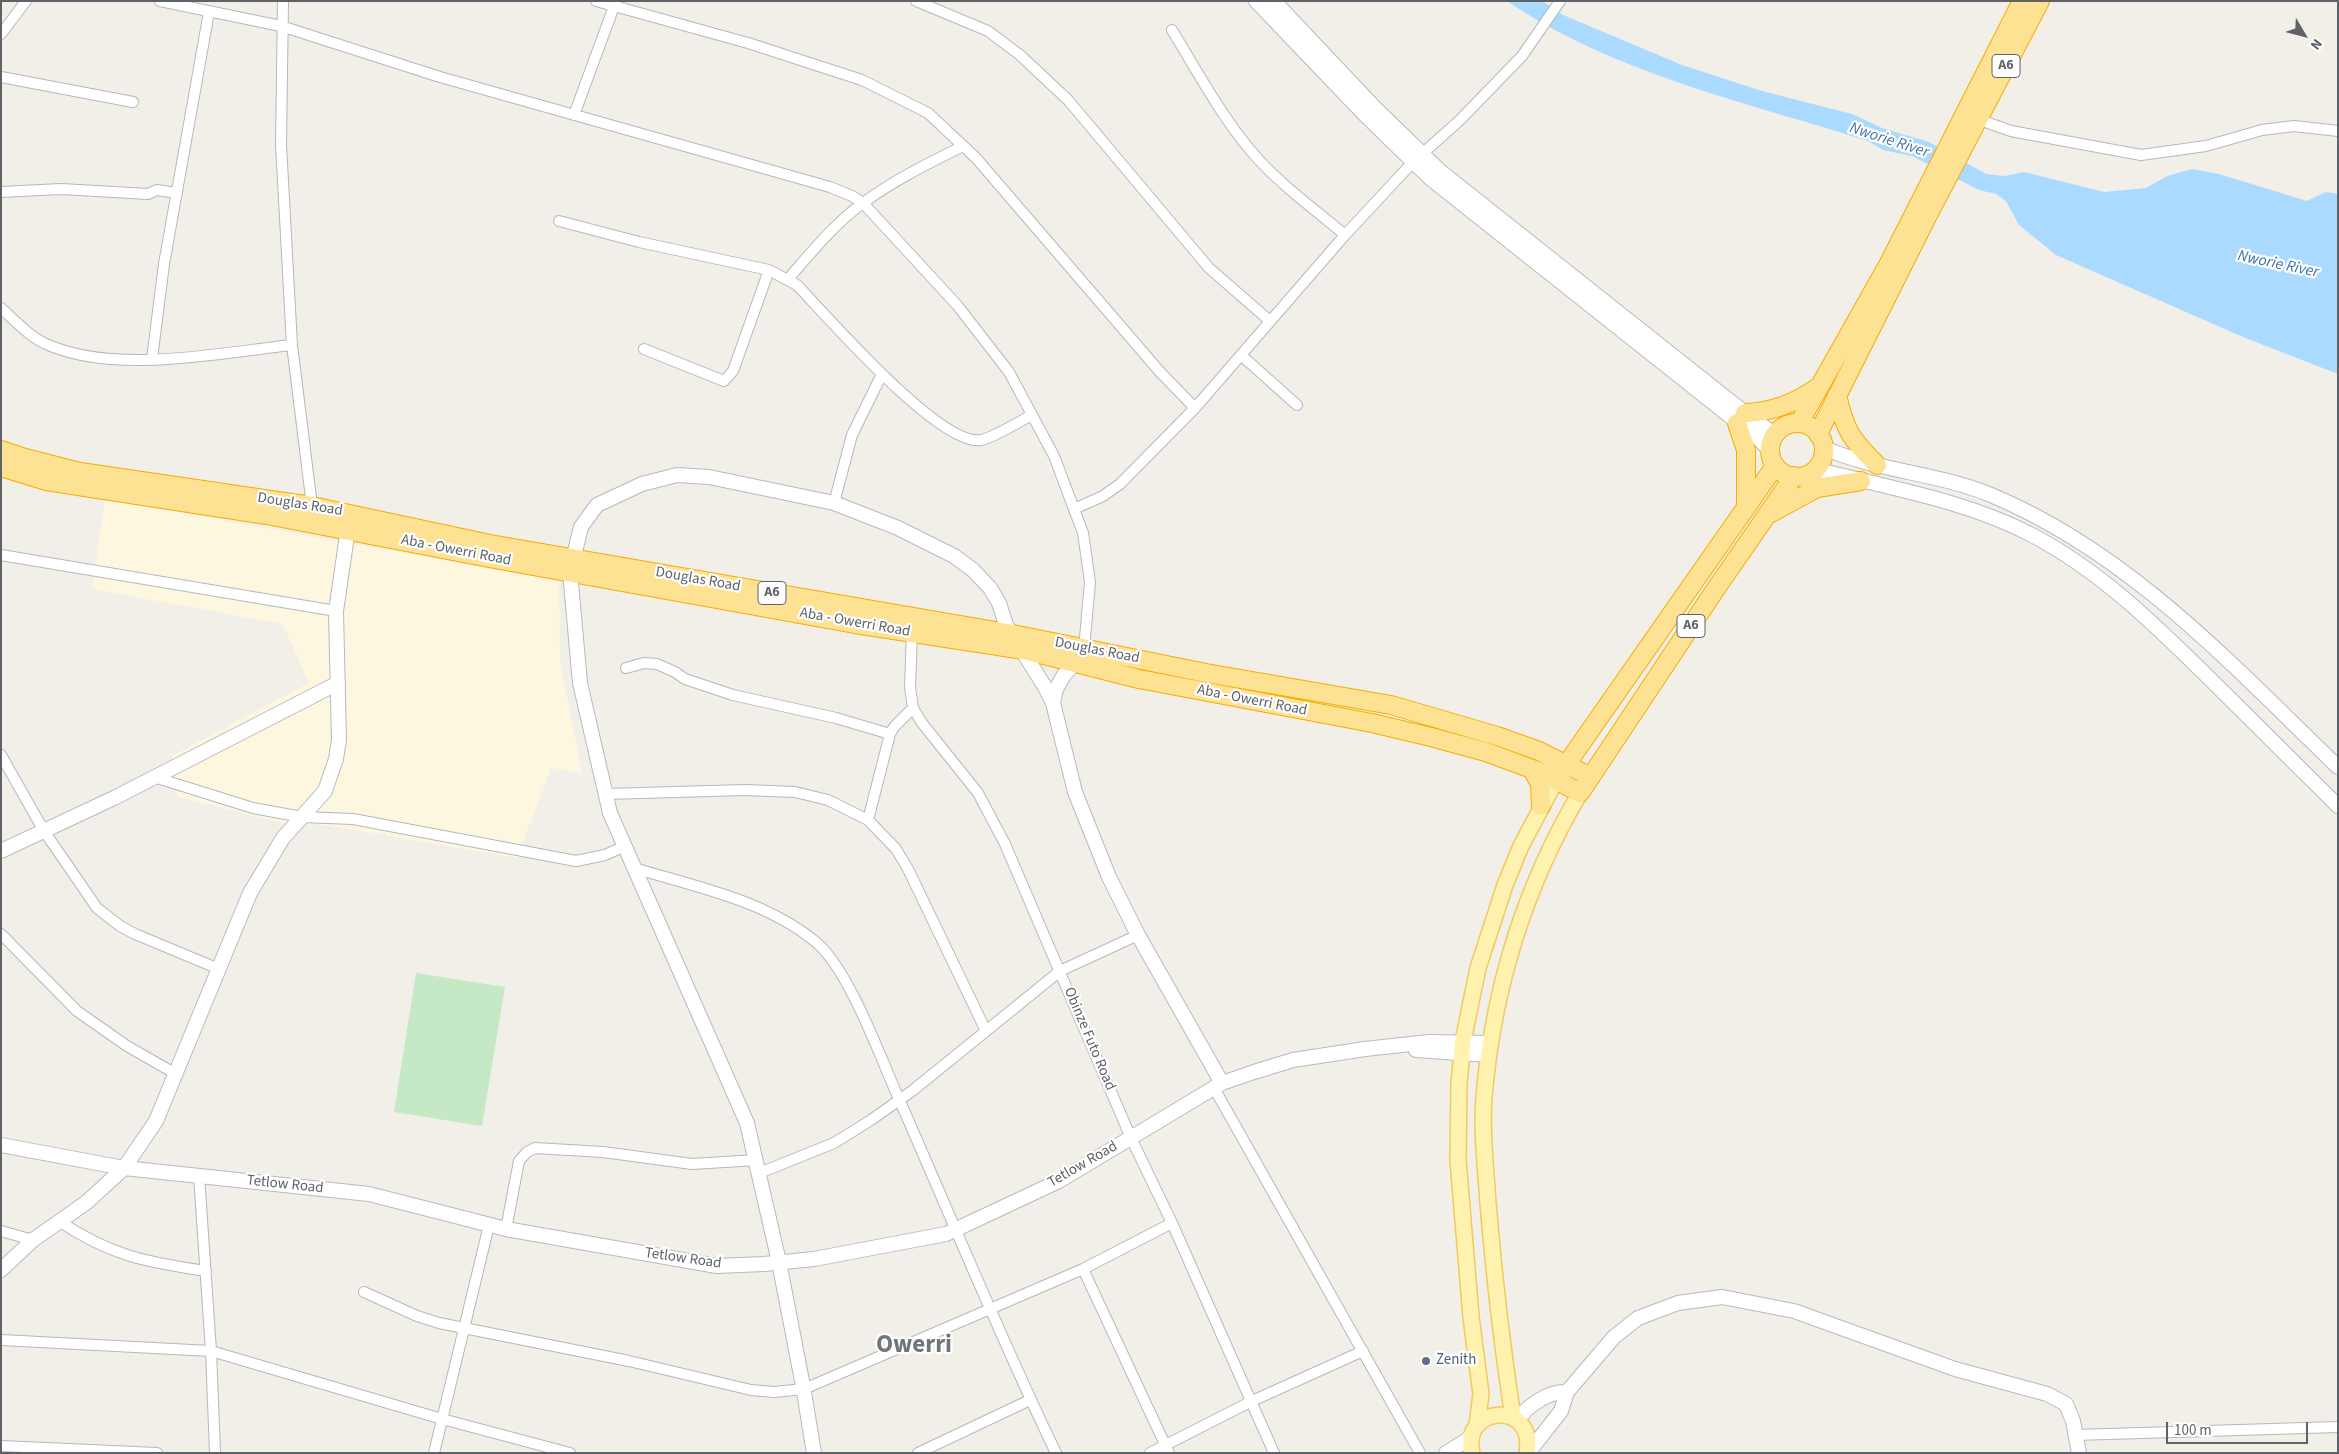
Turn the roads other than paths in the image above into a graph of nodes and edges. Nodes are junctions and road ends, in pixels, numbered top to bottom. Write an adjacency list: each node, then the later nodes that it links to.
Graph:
1 (26, 1): 15 (street)
2 (160, 1): 12 (street)
3 (283, 1): 13 (street)
4 (596, 1): 11 (street)
5 (916, 1): 32 (street)
6 (1256, 1): 22 (street)
7 (1274, 1): 22 (street)
8 (2022, 1): 19 (highway, A6)
9 (2040, 1): 19 (highway, A6)
10 (1559, 2): 22 (street)
11 (614, 4): 18 (street); 21 (street)
12 (209, 12): 13 (street); 24 (street)
13 (281, 26): 18 (street); 33 (street)
14 (1172, 30): 28 (street)
15 (1, 34)
16 (1, 77): 17 (street)
17 (133, 102)
18 (574, 115): 25 (street)
19 (1969, 124): 20 (street); 26 (highway, A6)
20 (2338, 131)
21 (963, 146): 25 (street); 41 (street)
22 (1418, 158): 28 (street); 43 (street)
23 (1, 192): 24 (street)
24 (177, 193): 36 (street)
25 (863, 203): 30 (street); 42 (street)
26 (1920, 215): 38 (highway, A6); 39 (highway, A6)
27 (559, 221): 29 (street)
28 (1345, 235): 32 (street)
29 (769, 270): 30 (street); 34 (street)
30 (788, 279): 37 (street)
31 (1, 308): 36 (street)
32 (1270, 321): 35 (street)
33 (292, 344): 36 (street); 56 (street)
34 (644, 349)
35 (1241, 355): 40 (street); 41 (street)
36 (152, 359)
37 (882, 374): 42 (street); 55 (street)
38 (1820, 385): 43 (highway); 44 (highway, A6)
39 (1837, 395): 46 (highway, A6); 49 (highway)
40 (1297, 405)
41 (1195, 408): 58 (street)
42 (1032, 415): 58 (street)
43 (1741, 418): 45 (street); 48 (street); 57 (highway)
44 (1799, 423): 45 (highway); 46 (highway)
45 (1778, 430): 48 (highway, A6)
46 (1821, 441): 49 (street); 51 (highway, A6)
47 (1, 450): 54 (highway, Douglas Road / A6)
48 (1772, 458): 52 (highway); 57 (highway, A6)
49 (1877, 465): 79 (street)
50 (1, 467): 54 (highway, A6)
51 (1815, 469): 52 (highway); 53 (street)
52 (1794, 476): 59 (highway, A6)
53 (1861, 481): 59 (highway); 87 (street)
54 (105, 482): 56 (highway, Douglas Road / A6); 60 (highway, A6)
55 (834, 503): 62 (street); 67 (street)
56 (312, 506): 60 (highway, Douglas Road / A6)
57 (1746, 507): 63 (highway, A6)
58 (1074, 509): 69 (street)
59 (1768, 514): 64 (highway, A6)
60 (349, 521): 62 (highway, Douglas Road / A6); 65 (street)
61 (1, 555): 65 (street)
62 (571, 565): 66 (highway, Aba - Owerri Road / A6); 67 (highway, Douglas Road / A6); 85 (street)
63 (1696, 576): 64 (highway); 75 (highway, A6)
64 (1715, 590): 82 (highway, A6)
65 (336, 611): 71 (street)
66 (912, 633): 68 (highway, Aba - Owerri Road / A6); 73 (street, Obinze Futo Road)
67 (1013, 634): 68 (street); 69 (highway, Douglas Road / A6)
68 (1024, 650): 69 (highway, Aba - Owerri Road / A6); 72 (street)
69 (1081, 655): 72 (street); 76 (highway, Douglas Road / A6); 80 (highway, Aba - Owerri Road / A6)
70 (626, 668): 74 (street)
71 (338, 683): 81 (street); 88 (street)
72 (1053, 703): 95 (street)
73 (913, 708): 74 (street); 97 (street, Obinze Futo Road)
74 (890, 734): 89 (street)
75 (1581, 742): 76 (highway, A6); 78 (highway, A6)
76 (1539, 751): 78 (highway, A6)
77 (1, 755): 90 (street)
78 (1565, 764): 82 (highway, A6); 83 (highway, A6)
79 (2338, 767)
80 (1532, 769): 83 (highway, Aba - Owerri Road / A6); 86 (highway)
81 (154, 777): 88 (street); 90 (street)
82 (1591, 777): 84 (highway, A6)
83 (1556, 780): 84 (highway, Aba - Owerri Road / A6); 86 (main road)
84 (1580, 793): 100 (main road)
85 (606, 794): 89 (street); 91 (street)
86 (1541, 806): 99 (main road)
87 (2338, 806)
88 (302, 816): 91 (street); 96 (street)
89 (868, 820): 98 (street)
90 (44, 831): 92 (street); 96 (street)
91 (625, 846): 93 (street)
92 (1, 851)
93 (634, 868): 103 (street); 106 (street)
94 (1, 934): 101 (street)
95 (1138, 934): 97 (street); 102 (street)
96 (219, 969): 101 (street)
97 (1060, 971): 98 (street); 104 (street, Obinze Futo Road)
98 (985, 1029): 103 (street)
99 (1463, 1047): 100 (street, Tetlow Road); 102 (street, Tetlow Road); 133 (main road)
100 (1490, 1049): 130 (main road)
101 (176, 1074): 107 (street)
102 (1218, 1086): 104 (street, Tetlow Road); 125 (street)
103 (899, 1100): 106 (street); 113 (street)
104 (1131, 1138): 110 (street, Obinze Futo Road); 113 (street, Tetlow Road)
105 (1, 1145): 107 (street, Tetlow Road)
106 (757, 1167): 112 (street); 116 (street)
107 (124, 1168): 108 (street, Tetlow Road); 109 (street)
108 (200, 1176): 111 (street, Tetlow Road); 119 (street)
109 (59, 1222): 115 (street); 119 (street)
110 (1172, 1223): 117 (street); 129 (street, Obinze Futo Road)
111 (489, 1225): 112 (street, Tetlow Road); 122 (street)
112 (506, 1229): 116 (street, Tetlow Road)
113 (957, 1229): 116 (street, Tetlow Road); 121 (street)
114 (1, 1231): 115 (street)
115 (33, 1240): 118 (street)
116 (778, 1262): 126 (street)
117 (1083, 1269): 121 (street); 136 (street)
118 (1, 1270)
119 (206, 1271): 124 (street)
120 (364, 1292): 122 (street)
121 (989, 1310): 126 (street); 128 (street)
122 (463, 1328): 126 (street); 131 (street)
123 (1, 1340): 124 (street)
124 (211, 1351): 131 (street); 138 (street)
125 (1363, 1351): 129 (street); 146 (street)
126 (804, 1389): 141 (street)
127 (1567, 1392): 130 (street); 134 (street); 149 (street)
128 (1030, 1400): 142 (street); 143 (street)
129 (1252, 1401): 136 (street); 145 (street, Obinze Futo Road)
130 (1515, 1419): 133 (main road); 149 (main road)
131 (442, 1420): 139 (street); 140 (street)
132 (2338, 1427): 134 (street)
133 (1474, 1431): 147 (street); 148 (main road)
134 (2076, 1434): 150 (street)
135 (1, 1446): 137 (street)
136 (1168, 1449): 144 (street)
137 (157, 1453)
138 (215, 1453)
139 (434, 1453)
140 (570, 1453)
141 (814, 1453)
142 (918, 1453)
143 (1056, 1453)
144 (1150, 1453)
145 (1274, 1453)
146 (1420, 1453)
147 (1446, 1453)
148 (1472, 1453)
149 (1528, 1453)
150 (2079, 1453)

